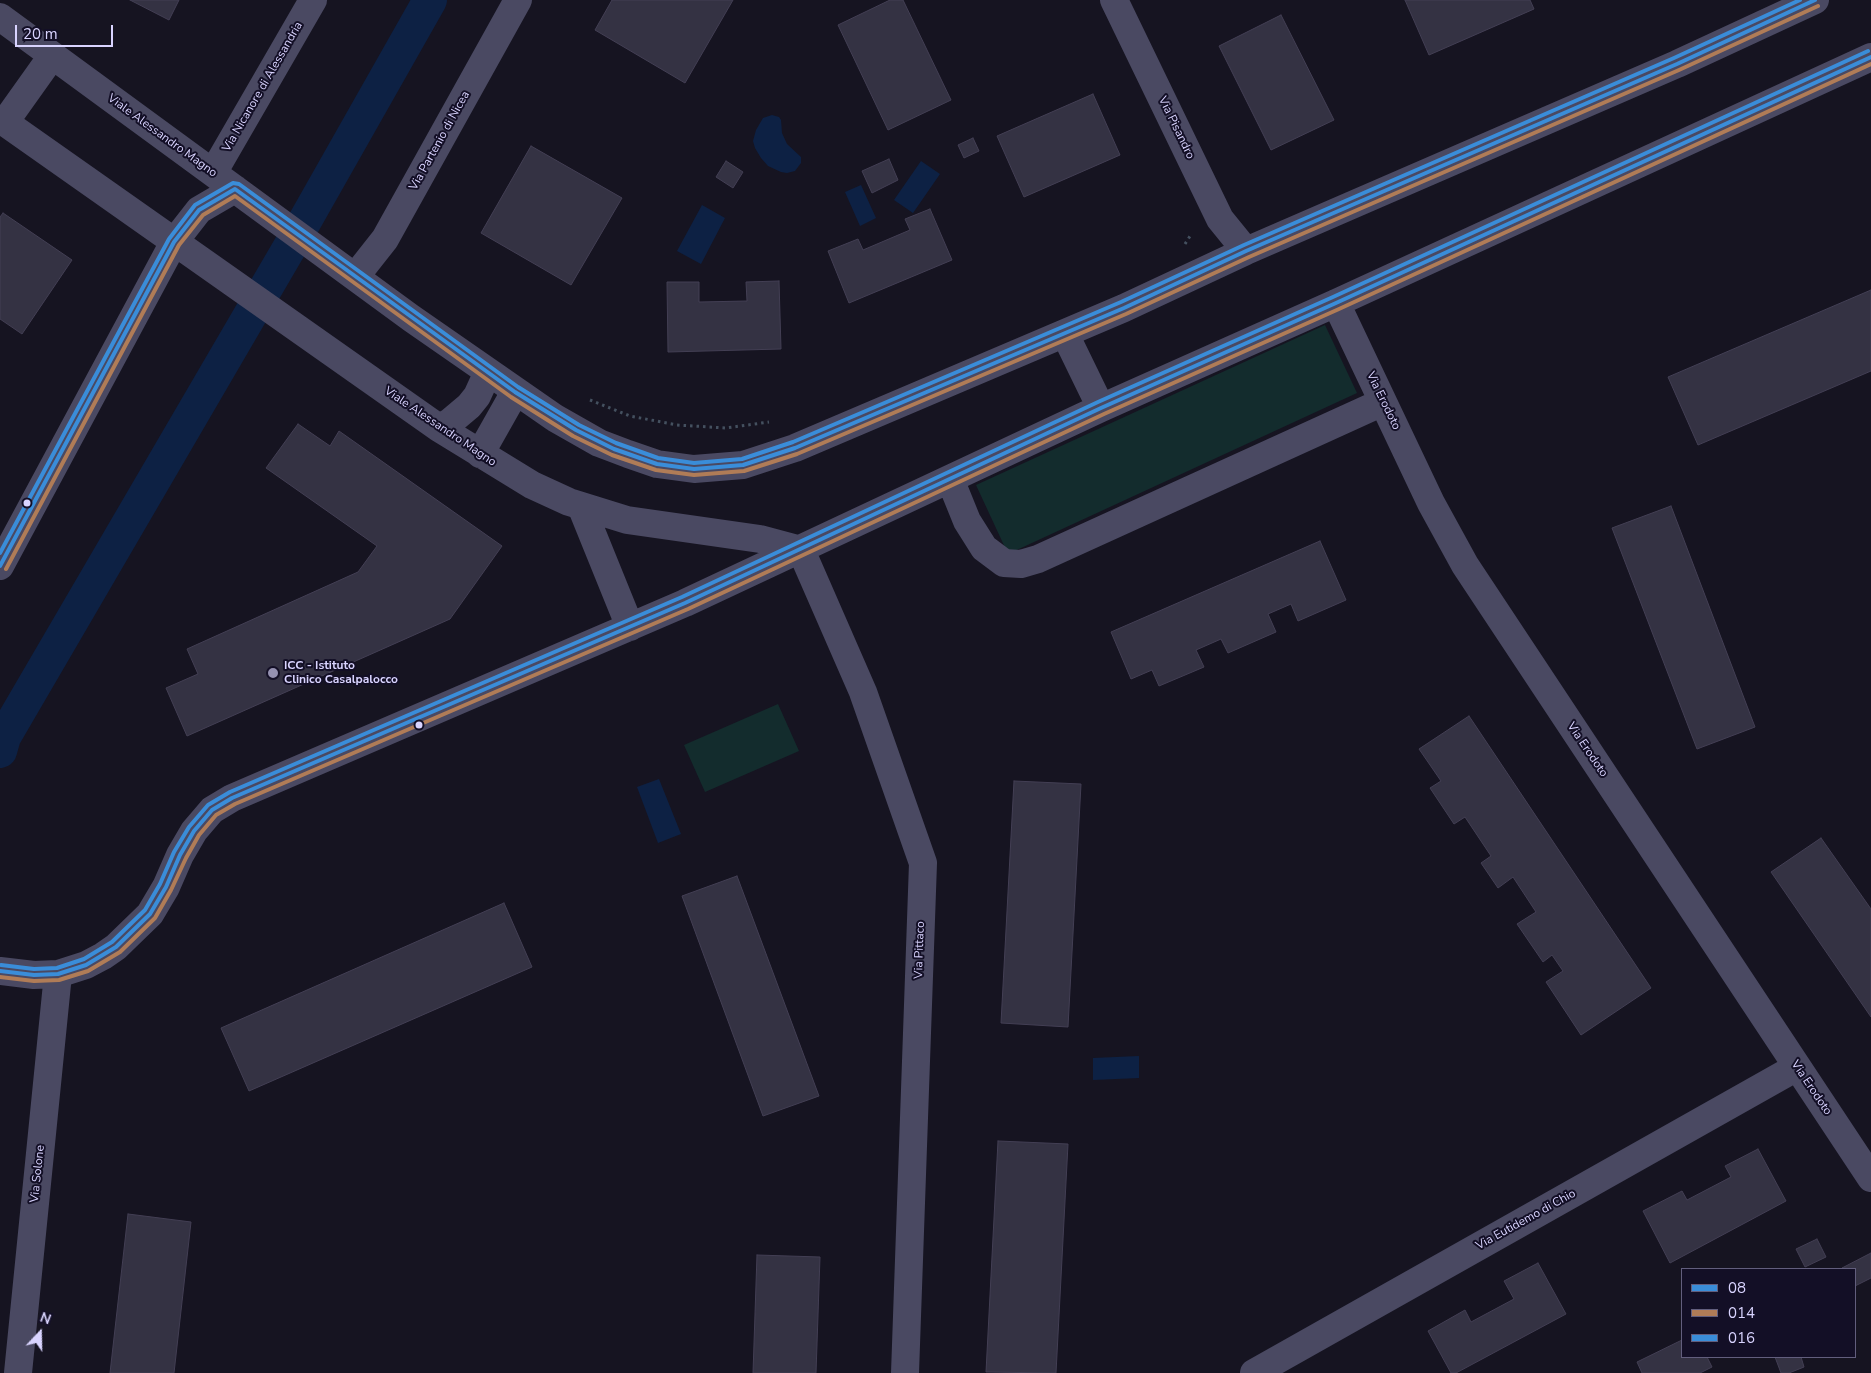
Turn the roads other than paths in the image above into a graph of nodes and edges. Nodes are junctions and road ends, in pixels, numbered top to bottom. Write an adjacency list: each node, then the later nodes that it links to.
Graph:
1 (313, 0): 9 (street, Via Nicanore di Alessandria)
2 (518, 0): 12 (street, Via Partenio di Nicea)
3 (1114, 0): 11 (street, Via Pisandro)
4 (1815, 0): 11 (street, Viale Alessandro Magno)
5 (0, 17): 6 (street, Viale Alessandro Magno)
6 (52, 56): 8 (street); 9 (street, Viale Alessandro Magno)
7 (1871, 58): 13 (street)
8 (2, 121): 10 (street, Viale Alessandro Magno)
9 (224, 181): 10 (street); 12 (street, Viale Alessandro Magno)
10 (174, 242): 19 (street, Viale Alessandro Magno); 24 (street)
11 (1246, 251): 14 (street, Viale Alessandro Magno)
12 (355, 277): 15 (street, Viale Alessandro Magno)
13 (1336, 303): 17 (street, Via Erodoto); 18 (street)
14 (1065, 334): 16 (street, Viale Alessandro Magno); 18 (street)
15 (488, 372): 16 (street, Viale Alessandro Magno); 19 (street)
16 (515, 392): 20 (street)
17 (1383, 402): 21 (street); 28 (street, Via Erodoto)
18 (1101, 408): 21 (street)
19 (439, 428): 20 (street, Viale Alessandro Magno)
20 (480, 454): 22 (street, Viale Alessandro Magno)
21 (950, 479): 23 (street)
22 (581, 506): 23 (street, Viale Alessandro Magno); 25 (street)
23 (800, 550): 25 (street); 31 (street, Via Pittaco)
24 (0, 566)
25 (630, 627): 27 (street)
26 (12, 973): 27 (street)
27 (58, 974): 30 (street, Via Solone)
28 (1797, 1067): 29 (street, Via Erodoto); 32 (street, Via Eutidemo di Chio)
29 (1871, 1178)
30 (18, 1373)
31 (905, 1373)
32 (1254, 1373)

